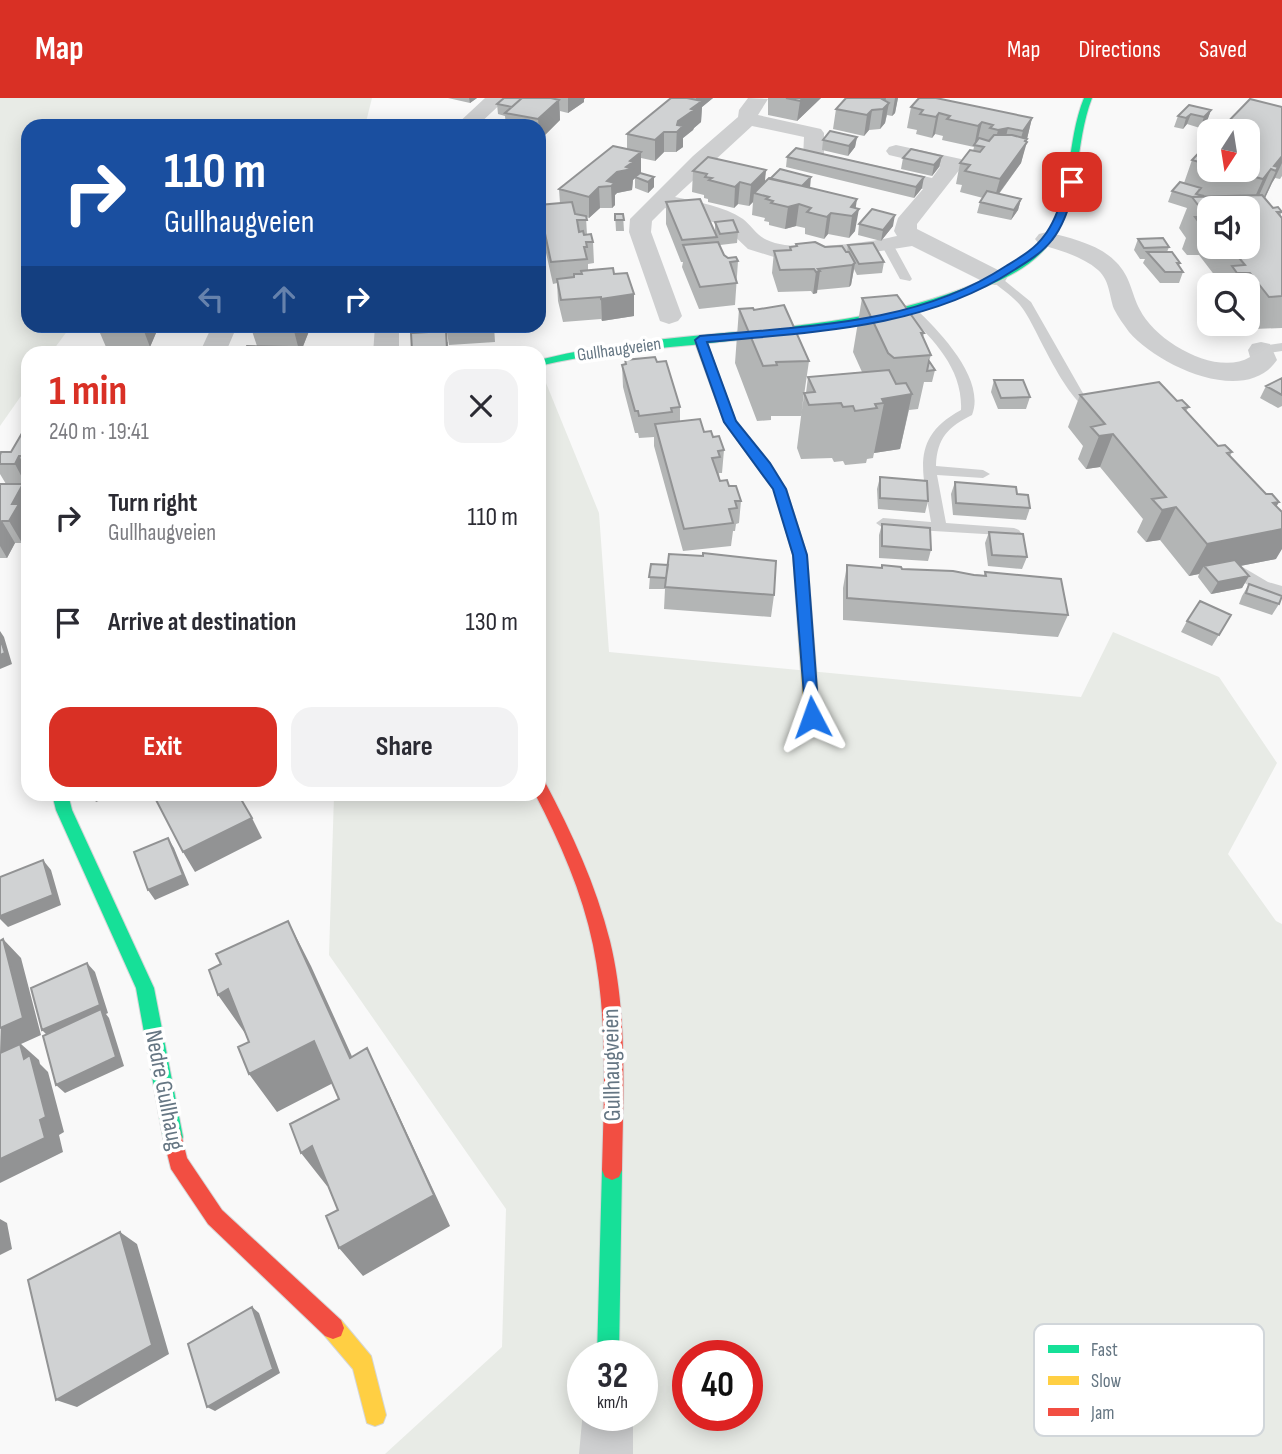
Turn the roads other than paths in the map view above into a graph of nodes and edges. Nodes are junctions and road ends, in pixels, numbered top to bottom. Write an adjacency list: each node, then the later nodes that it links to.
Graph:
1 (497, 98): 4 (street)
2 (759, 98): 5 (street, Gullhaugveien)
3 (1088, 98): 12 (street, Gullhaugveien)
4 (473, 119)
5 (748, 119): 6 (street); 10 (street, Gullhaugveien)
6 (814, 133): 7 (street); 9 (street)
7 (839, 139)
8 (877, 147): 9 (street)
9 (937, 186): 11 (street)
10 (660, 200): 13 (street); 17 (street, Gullhaugveien)
11 (914, 238): 13 (street); 14 (street)
12 (1047, 239): 14 (street, Gullhaugveien); 19 (street)
13 (888, 246): 15 (lane)
14 (995, 278): 16 (street, Gullhaugveien); 21 (lane)
15 (906, 279)
16 (912, 312): 18 (street, Gullhaugveien); 22 (lane)
17 (670, 316)
18 (700, 340): 20 (street, Gullhaugveien); 29 (street)
19 (1272, 349)
20 (546, 362)
21 (1111, 420)
22 (929, 470): 23 (lane); 25 (lane)
23 (983, 474)
24 (883, 523): 25 (lane)
25 (939, 527): 26 (lane)
26 (1014, 533)
27 (1234, 567): 28 (lane)
28 (1282, 591)
29 (812, 717)
30 (546, 799): 32 (street, Gullhaugveien)
31 (62, 801): 33 (street, Nedre Gullhaug)
32 (608, 1340)
33 (375, 1415)
34 (607, 1431): 35 (street)
35 (606, 1454)

